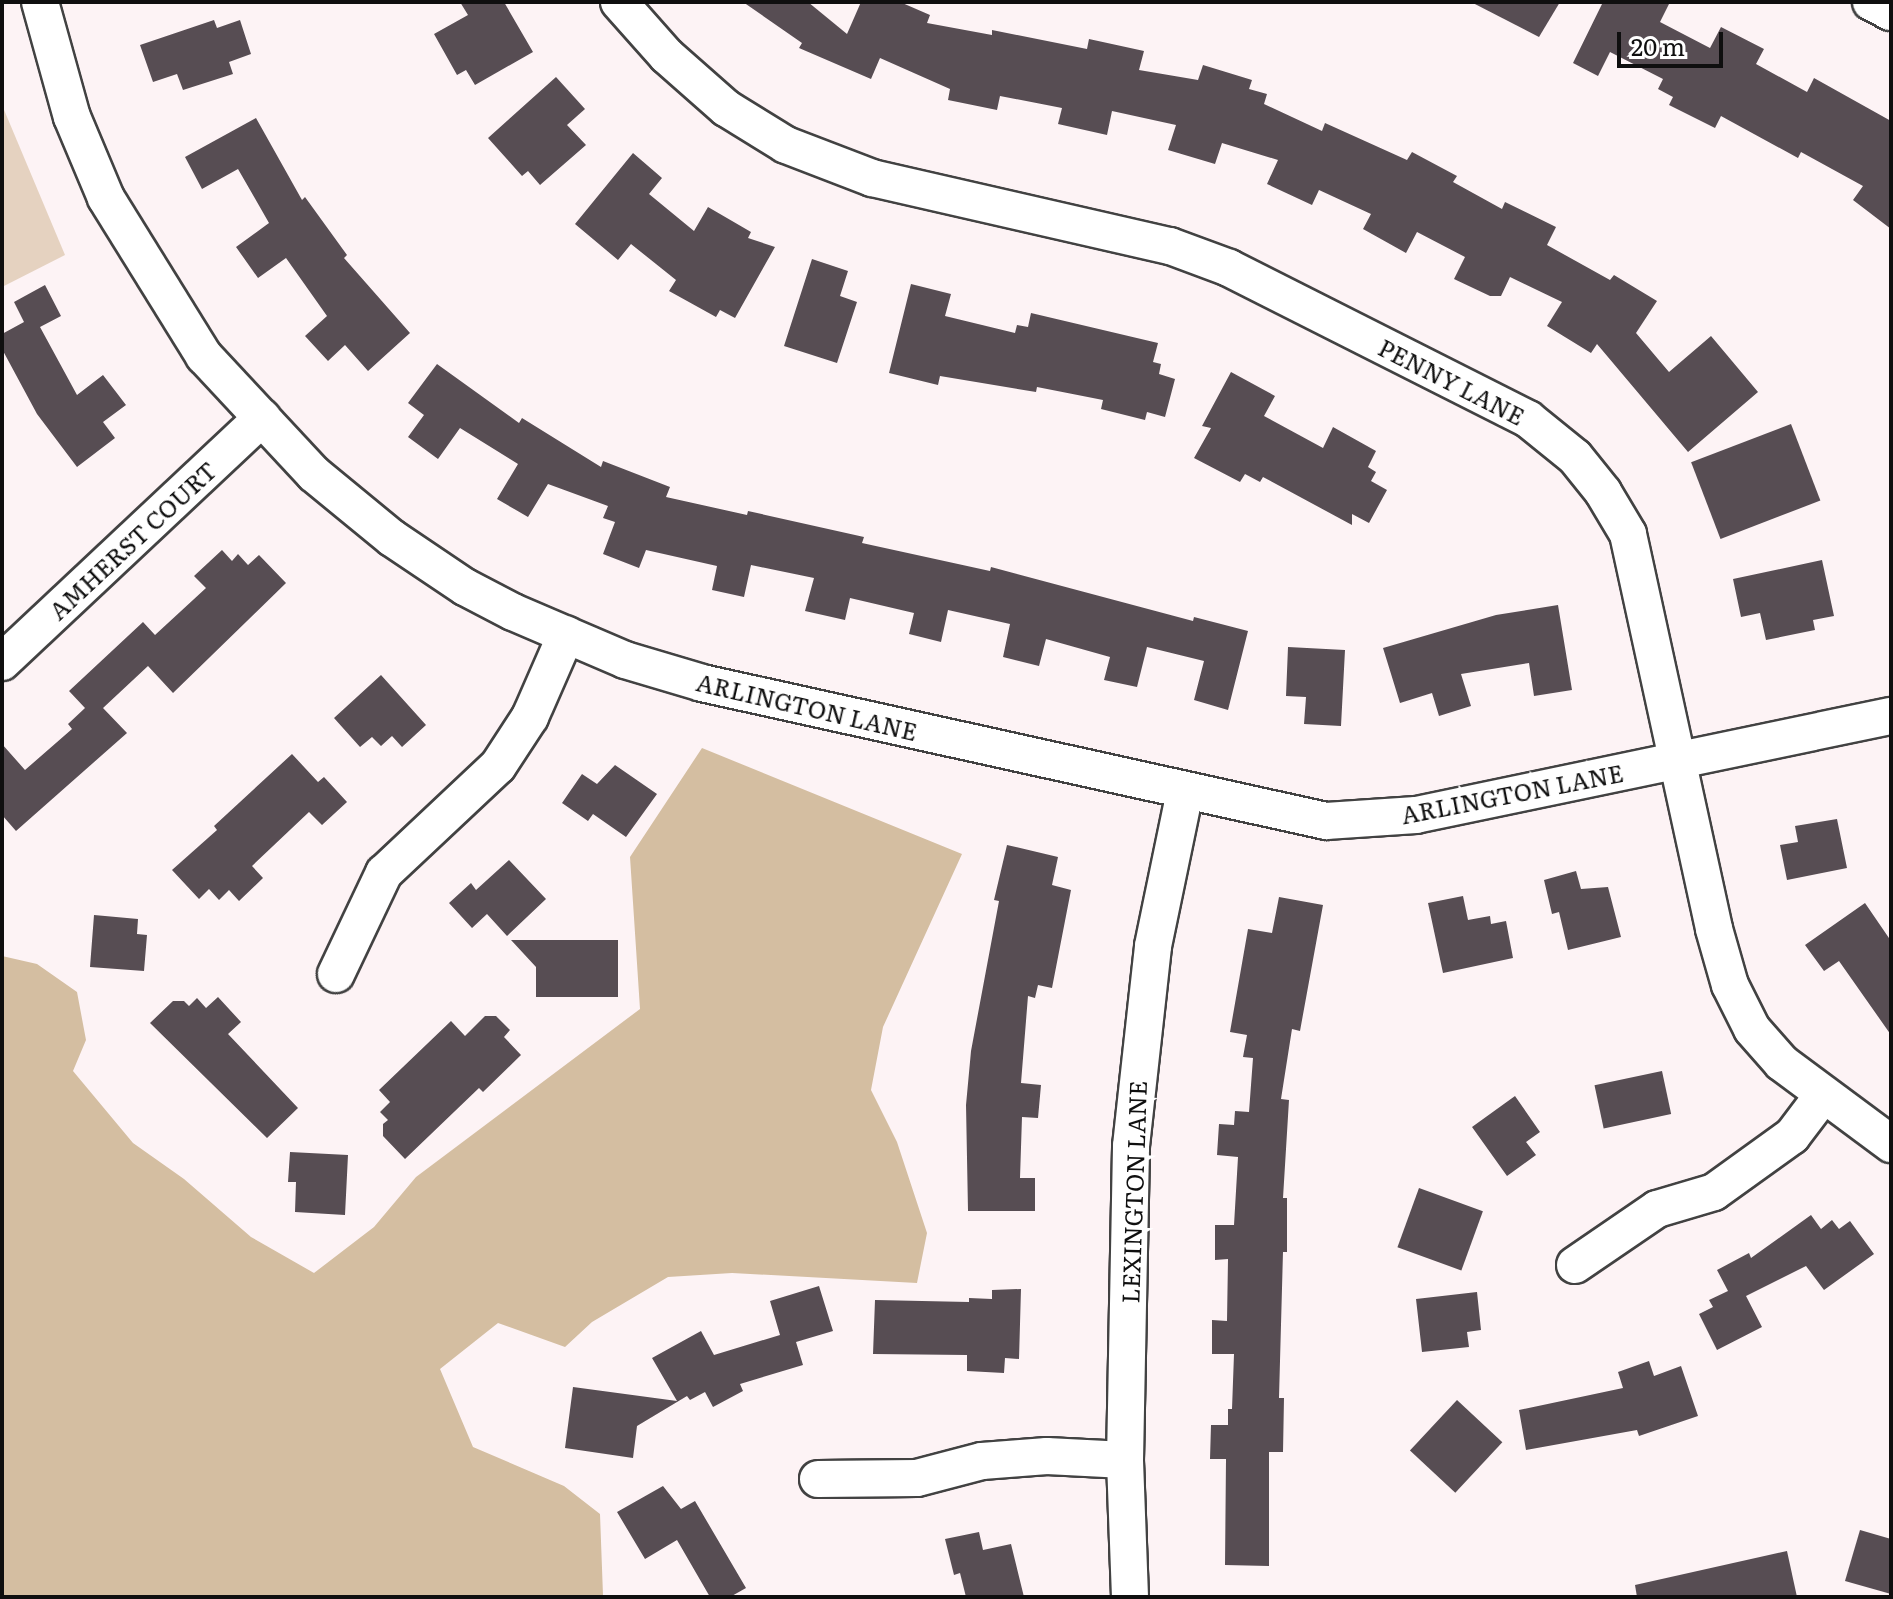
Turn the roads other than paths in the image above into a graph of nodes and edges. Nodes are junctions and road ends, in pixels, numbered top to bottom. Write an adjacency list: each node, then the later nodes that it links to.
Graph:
1 (40, 2): 5 (street, ARLINGTON LANE)
2 (619, 2): 9 (street, PENNY LANE)
3 (1871, 2): 4 (street)
4 (1891, 12)
5 (262, 418): 6 (street, ARLINGTON LANE); 7 (street, AMHERST COURT)
6 (566, 635): 10 (street, ARLINGTON LANE); 11 (street)
7 (2, 662)
8 (1891, 716): 9 (street, ARLINGTON LANE)
9 (1679, 760): 10 (street, ARLINGTON LANE); 12 (street, PENNY LANE)
10 (1185, 792): 15 (street, LEXINGTON LANE)
11 (336, 974)
12 (1823, 1095): 13 (street, PENNY LANE); 14 (street)
13 (1891, 1144)
14 (1575, 1265)
15 (1125, 1460): 16 (street); 17 (street, LEXINGTON LANE)
16 (818, 1479)
17 (1130, 1597)

